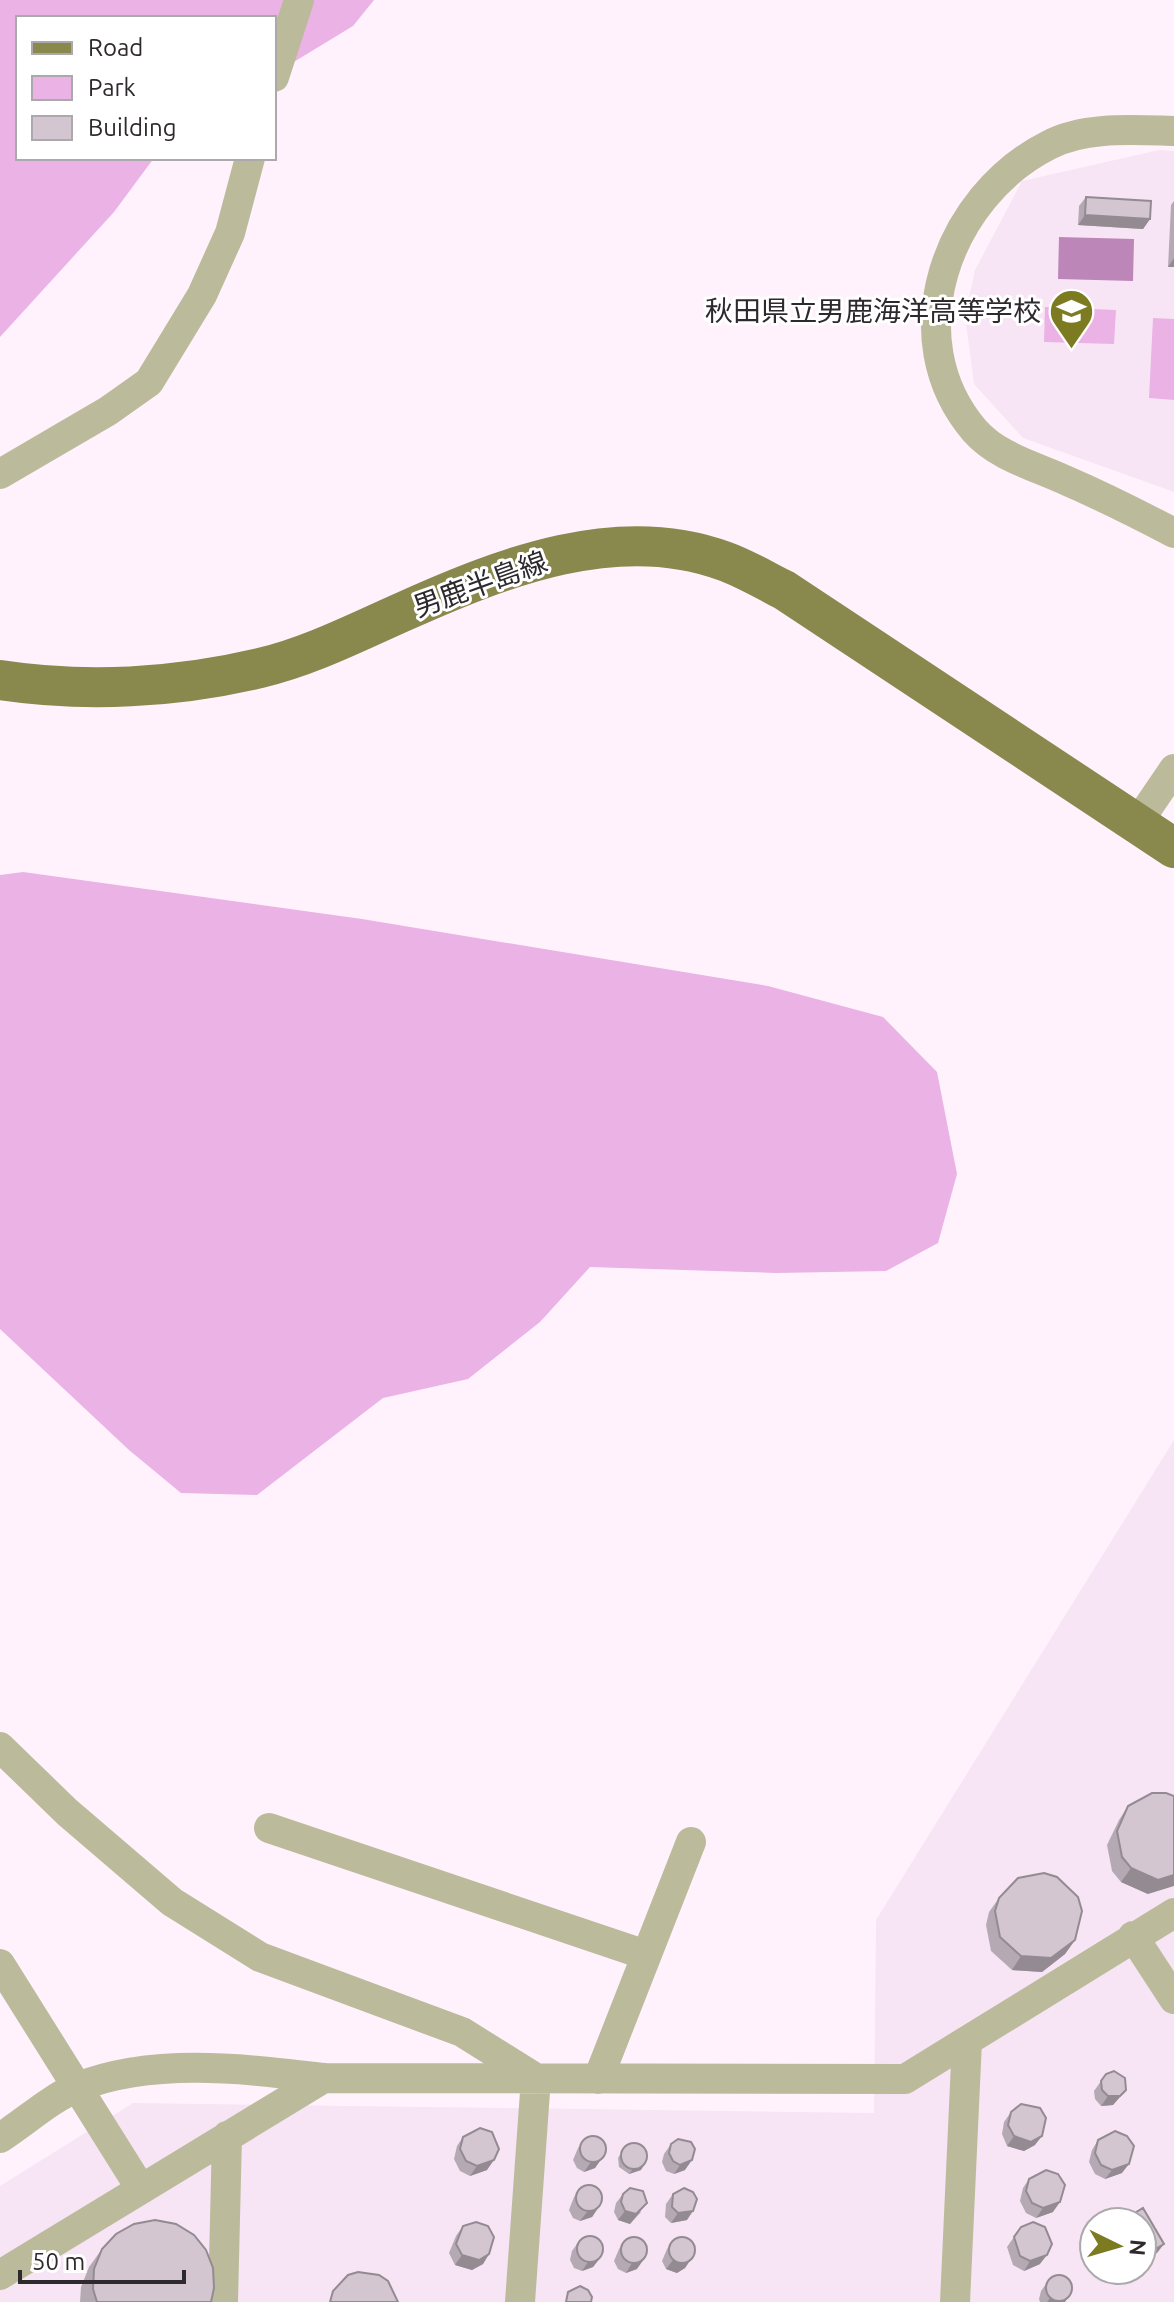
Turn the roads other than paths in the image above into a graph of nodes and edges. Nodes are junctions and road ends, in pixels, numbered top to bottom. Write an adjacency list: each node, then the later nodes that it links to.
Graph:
1 (299, 0): 2 (street)
2 (276, 71)
3 (1174, 131): 6 (street)
4 (249, 160): 5 (street)
5 (0, 474)
6 (1174, 533)
7 (0, 680): 9 (main road, 男鹿半島線)
8 (1174, 769): 9 (street)
9 (1138, 822): 10 (main road, 男鹿半島線)
10 (1174, 848)
11 (0, 1747): 21 (street)
12 (269, 1828): 16 (street)
13 (691, 1842): 16 (street)
14 (1174, 1913): 15 (street)
15 (1133, 1936): 18 (street); 19 (street)
16 (646, 1955): 22 (street)
17 (0, 1964): 23 (street)
18 (1174, 1999)
19 (967, 2041): 22 (street); 30 (street)
20 (324, 2078): 21 (street); 23 (street); 24 (street)
21 (536, 2078): 22 (street); 29 (street)
22 (598, 2079)
23 (77, 2087): 25 (street); 26 (street)
24 (227, 2136): 26 (street); 28 (street)
25 (0, 2138)
26 (141, 2189): 27 (street)
27 (0, 2275)
28 (223, 2302)
29 (520, 2302)
30 (955, 2302)

